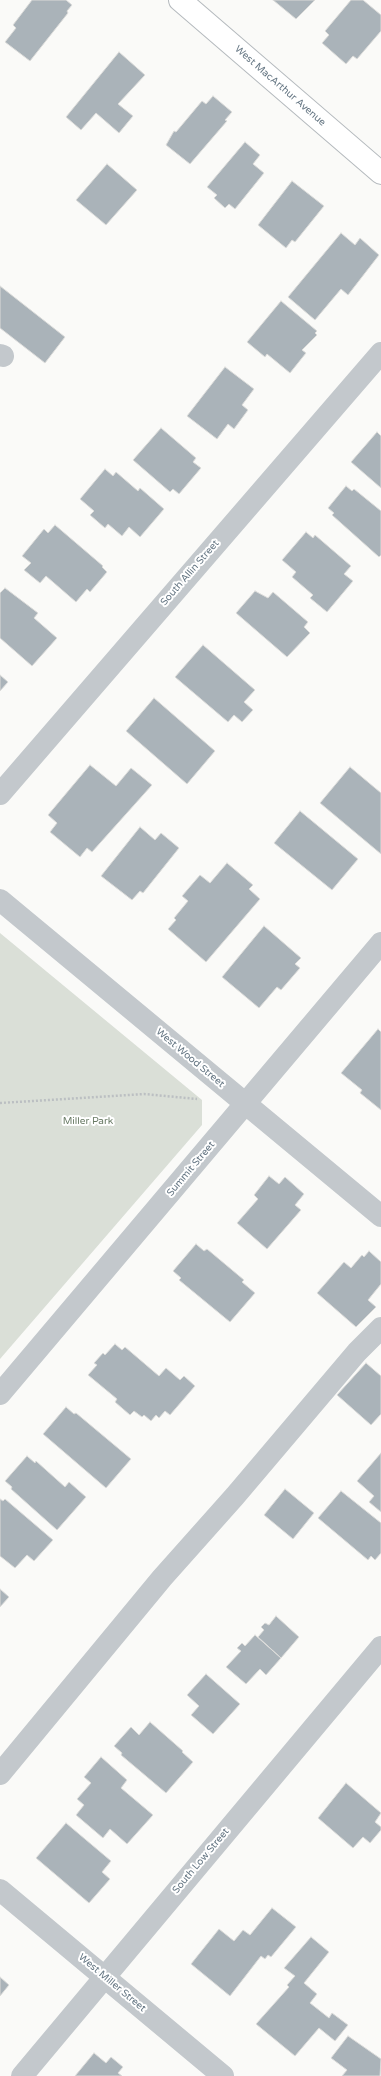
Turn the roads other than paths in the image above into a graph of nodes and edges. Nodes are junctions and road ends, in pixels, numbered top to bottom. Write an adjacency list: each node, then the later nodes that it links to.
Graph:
1 (180, 0): 2 (main road, West MacArthur Avenue)
2 (381, 173)
3 (381, 353): 4 (street, South Allin Street)
4 (0, 794)
5 (0, 900): 7 (street, West Wood Street)
6 (381, 943): 7 (street, Summit Street)
7 (246, 1104): 8 (street, West Wood Street); 10 (street, Summit Street)
8 (381, 1216)
9 (381, 1328): 12 (street)
10 (0, 1394)
11 (381, 1647): 14 (street, South Low Street)
12 (0, 1774)
13 (0, 1890): 14 (street, West Miller Street)
14 (104, 1977): 15 (street, South Low Street); 16 (street, West Miller Street)
15 (22, 2076)
16 (224, 2076)

